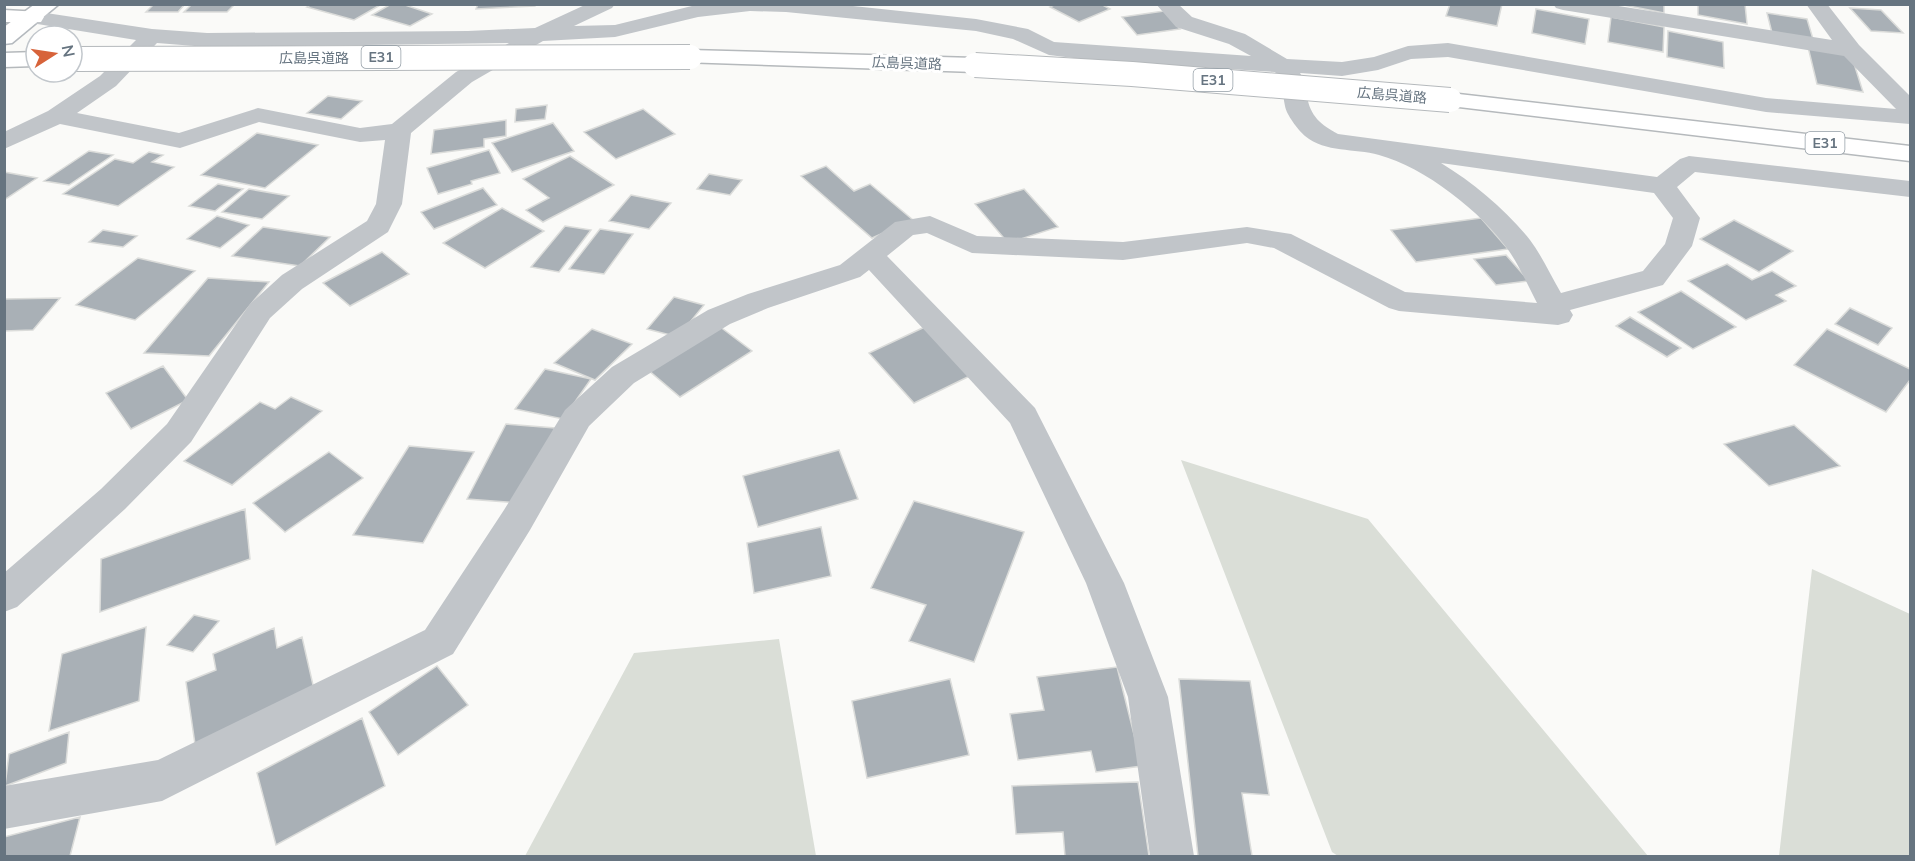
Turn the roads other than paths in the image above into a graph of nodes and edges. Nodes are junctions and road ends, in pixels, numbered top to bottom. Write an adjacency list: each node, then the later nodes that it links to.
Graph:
1 (605, 4): 7 (street)
2 (1166, 4): 14 (street)
3 (1563, 4): 10 (street)
4 (1816, 4): 10 (street)
5 (41, 11): 6 (main road); 8 (street); 9 (main road)
6 (4, 16)
7 (538, 35): 8 (street); 14 (street); 18 (street)
8 (152, 36): 16 (street)
9 (4, 38)
10 (1851, 50): 15 (street)
11 (84, 59): 19 (main road, 広島呉道路 / E31, bridge)
12 (4, 60): 13 (main road)
13 (24, 60)
14 (1282, 66): 17 (street); 21 (street)
15 (1911, 109)
16 (57, 117): 18 (street); 20 (street)
17 (1911, 117)
18 (399, 131): 28 (street)
19 (1740, 132): 22 (main road, 広島呉道路 / E31); 23 (main road, 広島呉道路 / E31)
20 (4, 142)
21 (1379, 147): 24 (street); 27 (street)
22 (1911, 147)
23 (1911, 154)
24 (1662, 186): 25 (street); 27 (street)
25 (1911, 189)
26 (871, 255): 27 (street); 29 (street); 30 (street)
27 (1553, 305)
28 (4, 596)
29 (4, 808)
30 (1172, 856)

